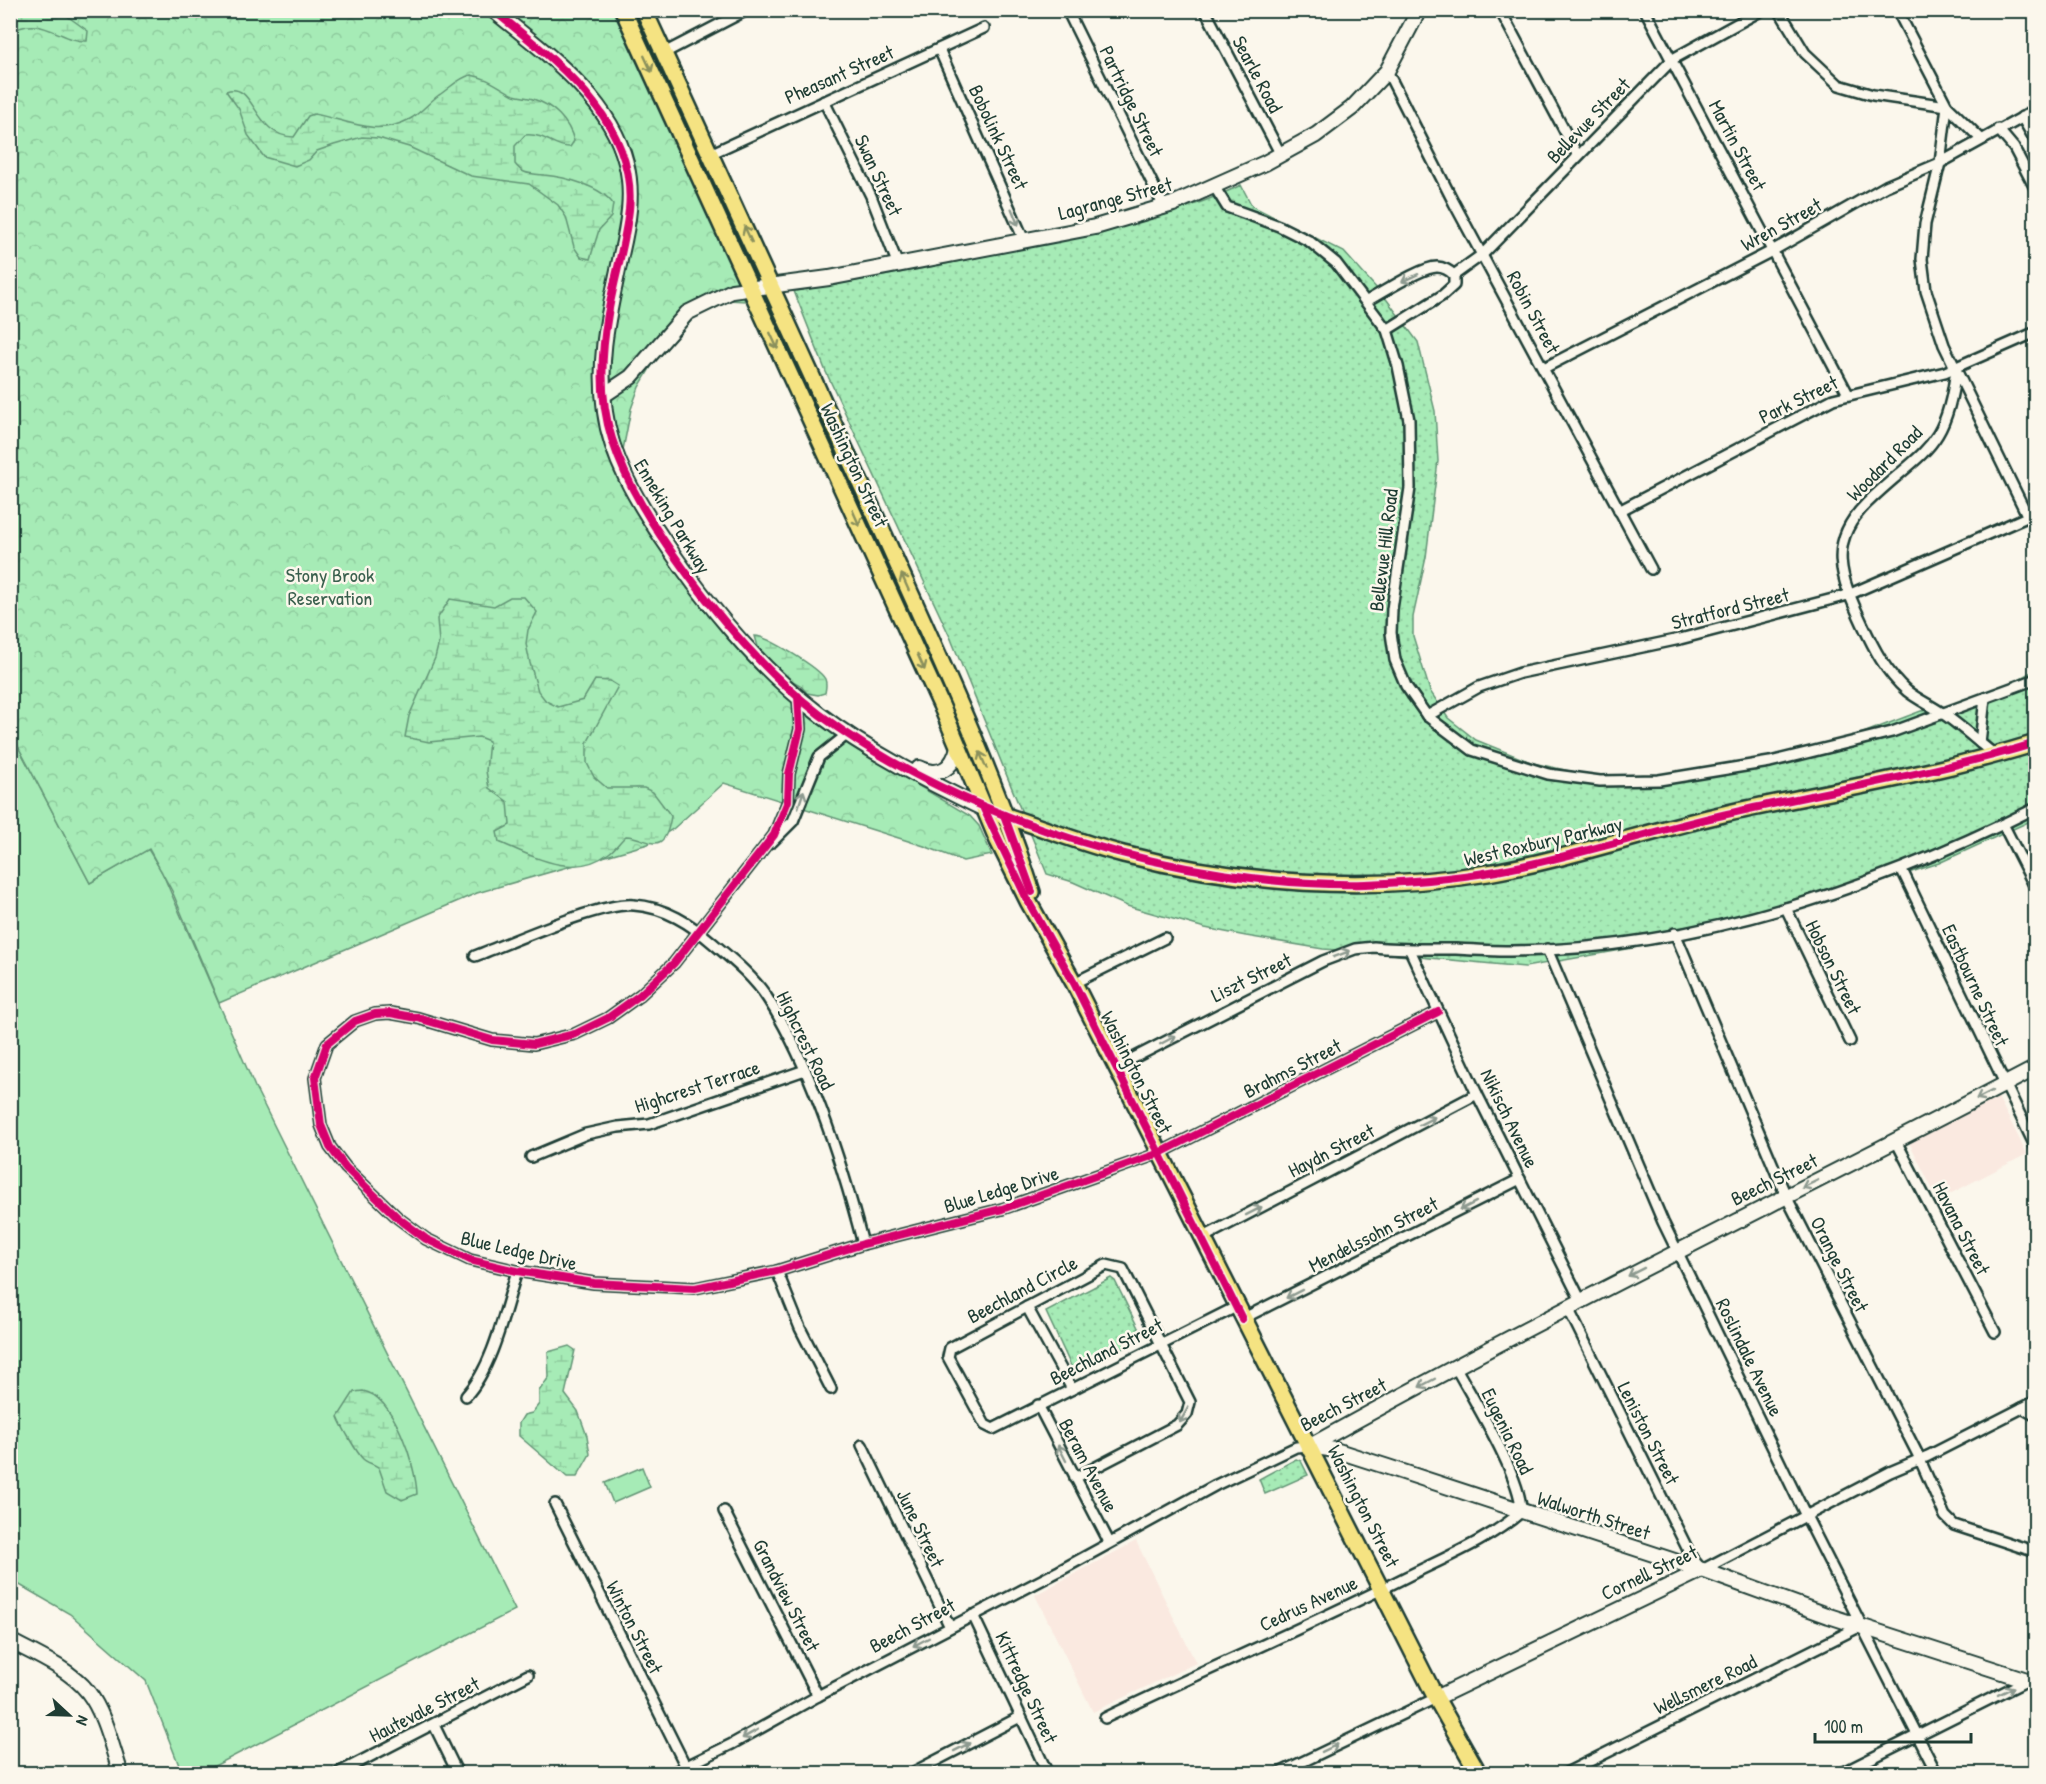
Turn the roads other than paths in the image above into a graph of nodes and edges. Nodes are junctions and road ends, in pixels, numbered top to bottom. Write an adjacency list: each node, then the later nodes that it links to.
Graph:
1 (493, 10): 45 (main road, Enneking Parkway)
2 (623, 10): 38 (main road, Washington Street, one-way to 38)
3 (644, 10): 15 (main road, Washington Street)
4 (747, 10): 15 (street)
5 (1067, 10): 31 (street, Partridge Street)
6 (1205, 10): 26 (street, Searle Road)
7 (1419, 10): 17 (main road, Lagrange Street)
8 (1500, 10): 27 (street)
9 (1645, 10): 16 (street, Martin Street)
10 (1762, 10): 16 (street, Bellevue Street)
11 (1779, 10): 19 (street)
12 (1897, 10): 19 (street)
13 (984, 28): 14 (street, Pheasant Street)
14 (939, 49): 18 (street, Pheasant Street); 32 (street, Bobolink Street, one-way to 32)
15 (664, 53): 25 (main road, Washington Street)
16 (1673, 59): 27 (street, Bellevue Street); 33 (street, Martin Street)
17 (1387, 70): 26 (main road, Lagrange Street); 34 (street, Robin Street)
18 (824, 101): 25 (street, Pheasant Street); 35 (street, Swan Street)
19 (1947, 106): 23 (street); 28 (street, Woodard Road)
20 (2036, 110): 21 (street, Wren Street)
21 (2022, 117): 22 (street, Wren Street); 24 (street)
22 (1998, 129): 23 (street, Wren Street); 30 (street)
23 (1981, 139): 28 (street, Wren Street)
24 (2036, 142)
25 (710, 154): 37 (main road, Washington Street, one-way to 25)
26 (1281, 155): 29 (main road, Lagrange Street)
27 (1578, 156): 34 (street, Bellevue Street)
28 (1941, 164): 33 (street, Wren Street); 43 (street, Woodard Road)
29 (1214, 186): 31 (main road, Lagrange Street); 39 (street, Bellevue Hill Road)
30 (2036, 190)
31 (1164, 207): 32 (main road, Lagrange Street)
32 (1024, 240): 35 (main road, Lagrange Street)
33 (1772, 250): 42 (street, Wren Street); 44 (street, Martin Street)
34 (1483, 254): 36 (street, Bellevue Street); 42 (street, Robin Street)
35 (898, 265): 37 (main road, Lagrange Street)
36 (1454, 275): 39 (street, one-way to 39); 40 (street, Bellevue Street)
37 (772, 287): 38 (main road, Lagrange Street); 63 (main road, Washington Street, one-way to 37)
38 (750, 288): 45 (main road, Lagrange Street); 59 (main road, Washington Street, one-way to 59)
39 (1367, 301): 40 (street, Bellevue Hill Road)
40 (1387, 330): 54 (street, Bellevue Hill Road)
41 (2036, 332): 43 (street, Park Street)
42 (1544, 368): 46 (street, Robin Street)
43 (1956, 368): 44 (street, Park Street); 47 (street); 49 (street, Woodard Road)
44 (1848, 394): 46 (street, Park Street)
45 (604, 395): 51 (main road, Enneking Parkway)
46 (1619, 511): 48 (street, Robin Street)
47 (2032, 515): 49 (street, Stratford Street)
48 (1651, 569)
49 (1848, 596): 53 (street, Woodard Road); 54 (street, Stratford Street)
50 (2036, 679): 52 (street)
51 (798, 696): 55 (main road, Enneking Parkway); 65 (street, Blue Ledge Drive)
52 (1985, 698): 53 (street); 56 (street)
53 (1943, 714): 54 (street, Bellevue Hill Road); 56 (street, Woodard Road)
54 (1427, 716)
55 (849, 734): 58 (main road, Enneking Parkway); 65 (street, Blue Ledge Drive, one-way to 55)
56 (1980, 743): 60 (street, Woodard Road)
57 (2036, 743): 60 (main road, West Roxbury Parkway)
58 (869, 746): 59 (main road); 61 (main road, Enneking Parkway)
59 (958, 747): 61 (main road, Washington Street)
60 (1995, 755): 63 (main road, West Roxbury Parkway)
61 (984, 808): 63 (main road, West Roxbury Parkway); 71 (main road, Washington Street)
62 (2036, 808): 64 (street)
63 (1004, 815): 71 (main road, Washington Street)
64 (2003, 824): 66 (street); 67 (street)
65 (768, 845): 69 (street, Blue Ledge Drive)
66 (1902, 870): 68 (street); 82 (street, Eastbourne Street)
67 (2036, 889)
68 (1786, 908): 70 (street); 78 (street, Hobson Street)
69 (700, 932): 75 (street, Highcrest Road); 81 (street, Highcrest Road); 93 (street, Blue Ledge Drive)
70 (1675, 933): 73 (street); 89 (street, Orange Street)
71 (1047, 937): 76 (main road, Washington Street)
72 (1165, 938): 76 (street)
73 (1547, 949): 74 (street); 92 (street, Roslindale Avenue)
74 (1410, 950): 77 (street, Nikisch Avenue); 79 (street, Liszt Street, one-way to 74)
75 (475, 956)
76 (1074, 983): 79 (main road, Washington Street)
77 (1438, 1012): 83 (street, Nikisch Avenue); 86 (street, Brahms Street)
78 (1850, 1041)
79 (1116, 1067): 86 (main road, Washington Street)
80 (2036, 1068): 82 (main road, Beech Street)
81 (805, 1070): 87 (street, Highcrest Terrace); 91 (street, Highcrest Road)
82 (2004, 1085): 84 (main road, Beech Street, one-way to 84); 85 (street, Eastbourne Street)
83 (1477, 1094): 88 (street, Nikisch Avenue); 90 (street, Haydn Street, one-way to 83)
84 (1896, 1141): 89 (main road, Beech Street, one-way to 89); 99 (street, Havana Street)
85 (2036, 1148)
86 (1160, 1153): 90 (main road, Washington Street); 91 (street, Blue Ledge Drive)
87 (531, 1156)
88 (1520, 1179): 95 (street, Nikisch Avenue); 98 (street, Mendelssohn Street, one-way to 98)
89 (1786, 1196): 92 (main road, Beech Street); 112 (street, Orange Street)
90 (1202, 1238): 98 (main road, Washington Street)
91 (864, 1244): 94 (street, Blue Ledge Drive)
92 (1678, 1251): 95 (main road, Beech Street, one-way to 95); 117 (street, Roslindale Avenue)
93 (517, 1271): 94 (street, Blue Ledge Drive); 104 (street)
94 (777, 1271): 102 (street)
95 (1581, 1301): 97 (main road, Beech Street)
96 (1027, 1307): 100 (street, Beechland Circle); 103 (street); 109 (street, Beechland Circle)
97 (1568, 1308): 101 (main road, Beech Street); 120 (street, Leniston Street)
98 (1239, 1313): 100 (street, Beechland Street); 111 (main road, Washington Street)
99 (1995, 1332)
100 (1162, 1344): 103 (street, Beechland Street); 113 (street, Beechland Circle, one-way to 113)
101 (1456, 1368): 111 (main road, Beech Street, one-way to 111); 116 (street, Eugenia Road)
102 (831, 1389)
103 (1072, 1389): 106 (street, Beechland Street)
104 (466, 1396)
105 (2036, 1401): 107 (street, Cornell Street)
106 (1038, 1406): 109 (street, Beechland Street); 113 (street, Beram Avenue, one-way to 106)
107 (2022, 1408): 108 (street); 112 (street, Cornell Street)
108 (2036, 1416)
109 (993, 1429)
110 (862, 1445): 124 (street, June Street)
111 (1310, 1446): 116 (main road, Walworth Street); 118 (street, Beech Street); 121 (main road, Washington Street)
112 (1920, 1459): 117 (street, Cornell Street); 119 (street, Orange Street)
113 (1075, 1478): 118 (street, Beram Avenue)
114 (555, 1504): 134 (street, Winton Street)
115 (724, 1510): 128 (street, Grandview Street)
116 (1521, 1512): 120 (main road, Walworth Street); 121 (street, Cedrus Avenue)
117 (1806, 1516): 120 (street, Cornell Street); 123 (street, Roslindale Avenue)
118 (1109, 1542): 122 (street, Beech Street)
119 (2036, 1552)
120 (1702, 1570): 123 (main road, Walworth Street); 129 (main road, Cornell Street)
121 (1383, 1588): 129 (main road, Washington Street); 131 (street, Cedrus Avenue)
122 (974, 1615): 124 (street, Beech Street); 130 (street, Kittredge Street)
123 (1862, 1626): 127 (main road, Walworth Street); 133 (street, Roslindale Avenue); 143 (street, Wellsmere Road)
124 (950, 1627): 128 (street, Beech Street, one-way to 128)
125 (10, 1641): 135 (main road)
126 (528, 1675): 132 (street, Hautevale Street)
127 (2032, 1681): 133 (street, one-way to 127)
128 (818, 1696): 134 (street, Beech Street, one-way to 134)
129 (1436, 1698): 141 (street, Cornell Street, one-way to 129); 142 (main road, Washington Street)
130 (1020, 1717): 139 (street, one-way to 130); 140 (street, Kittredge Street)
131 (1105, 1718)
132 (434, 1725): 136 (street, Hautevale Street); 137 (street)
133 (1917, 1736): 144 (street); 145 (street, Roslindale Avenue)
134 (685, 1765): 138 (street, Beech Street)
135 (121, 1773)
136 (336, 1773)
137 (458, 1773)
138 (670, 1773)
139 (910, 1773)
140 (1048, 1773)
141 (1277, 1773)
142 (1479, 1773)
143 (1564, 1773)
144 (1840, 1773)
145 (1937, 1773)

